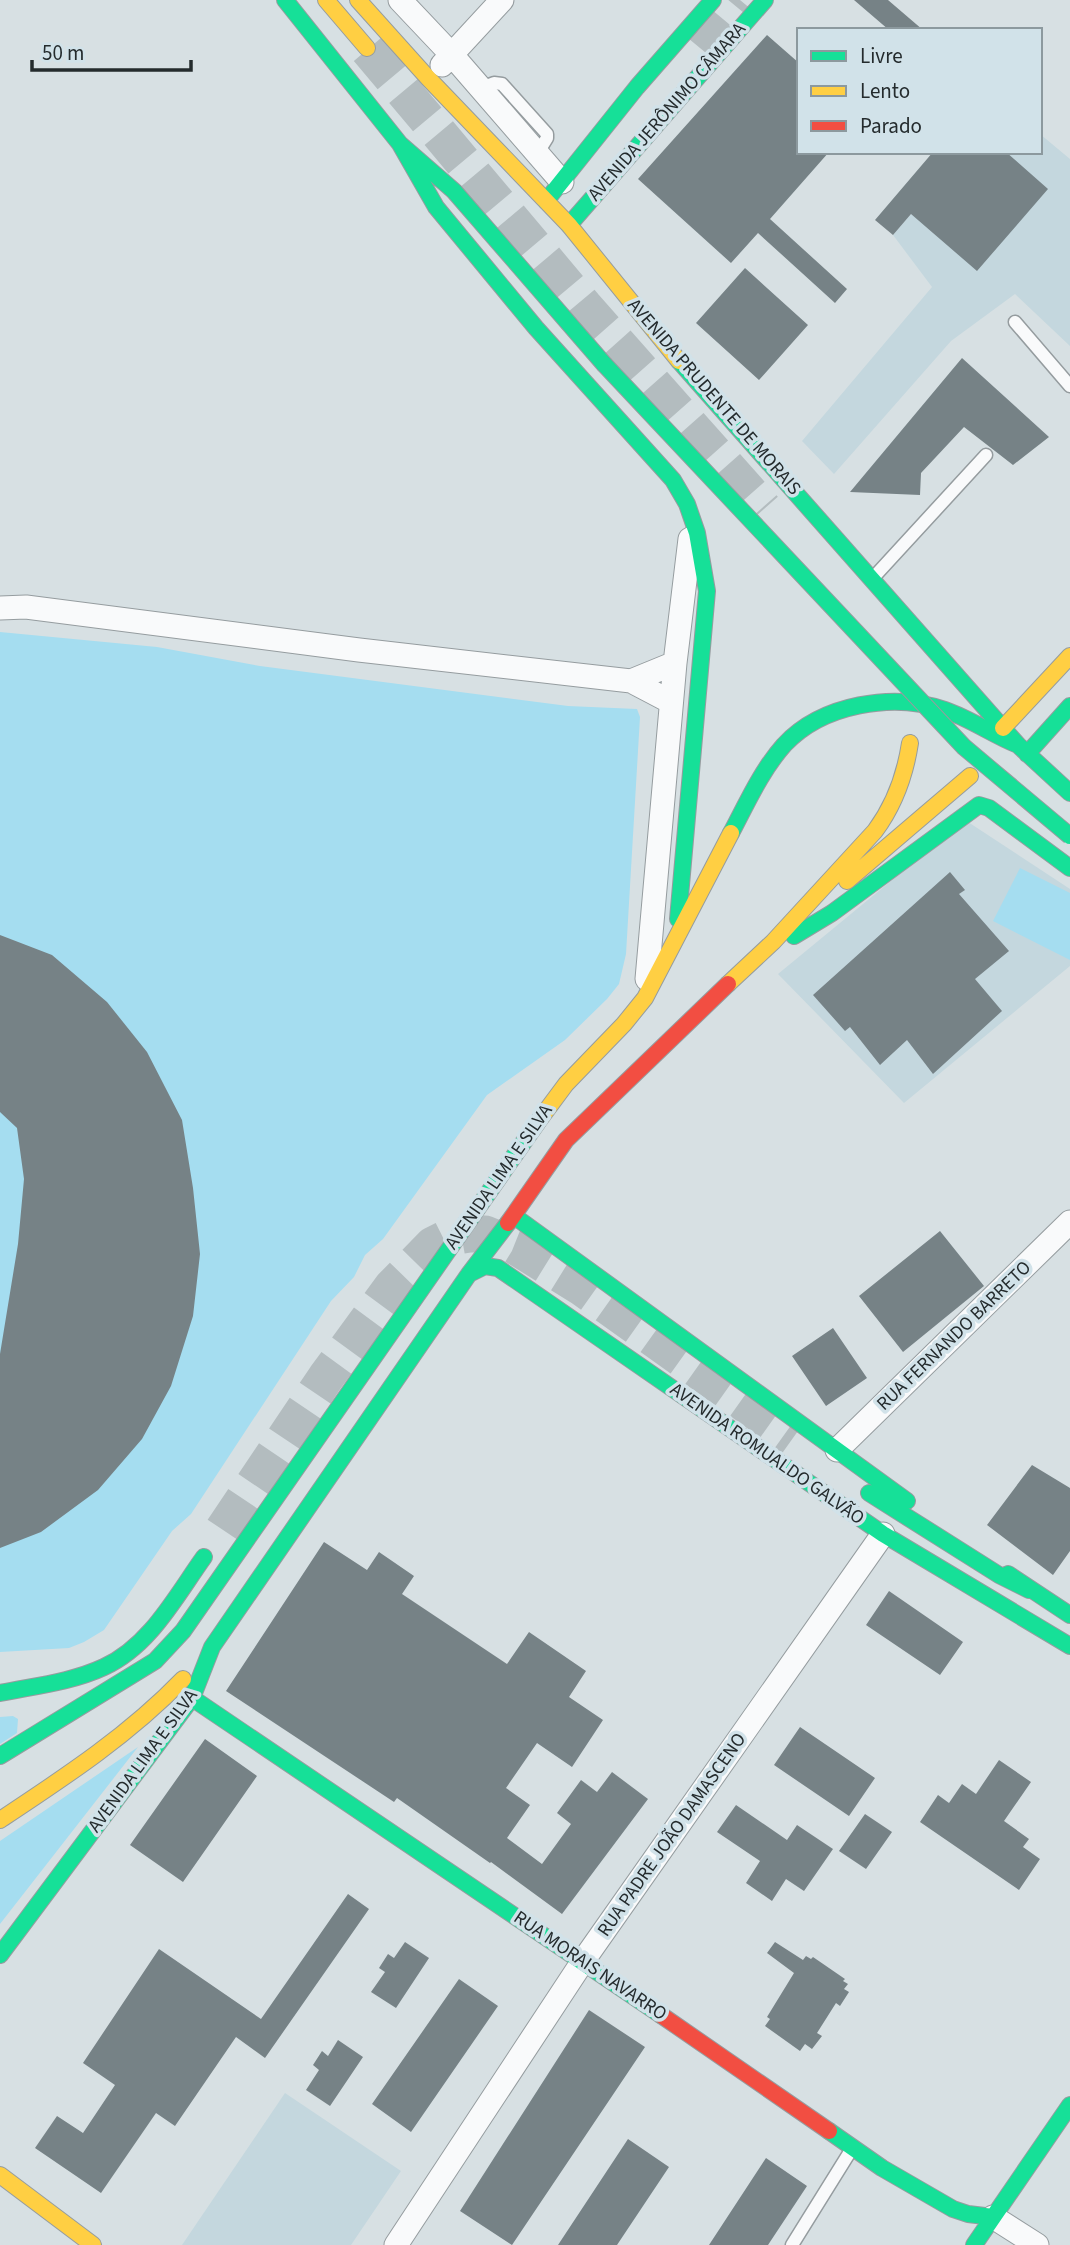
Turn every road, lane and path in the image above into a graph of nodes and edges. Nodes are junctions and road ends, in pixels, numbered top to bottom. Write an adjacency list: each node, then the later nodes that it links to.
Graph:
1 (285, 0): 11 (main road)
2 (326, 0): 8 (main road)
3 (358, 0): 10 (main road, AVENIDA PRUDENTE DE MORAIS)
4 (400, 0): 9 (street)
5 (502, 0): 9 (street)
6 (713, 0): 12 (main road, AVENIDA JERÔNIMO CÂMARA)
7 (765, 0): 14 (main road, AVENIDA JERÔNIMO CÂMARA)
8 (368, 49)
9 (452, 55): 10 (street); 12 (street)
10 (428, 78): 13 (main road, AVENIDA PRUDENTE DE MORAIS)
11 (400, 144): 18 (main road); 31 (main road, bridge)
12 (562, 182): 13 (main road, AVENIDA JERÔNIMO CÂMARA)
13 (546, 201): 14 (main road, AVENIDA PRUDENTE DE MORAIS)
14 (569, 225): 19 (main road, AVENIDA PRUDENTE DE MORAIS)
15 (1015, 322): 16 (lane)
16 (1070, 386)
17 (986, 455): 19 (lane)
18 (692, 522): 22 (street); 33 (main road)
19 (873, 578): 26 (main road, AVENIDA PRUDENTE DE MORAIS)
20 (0, 608): 23 (street)
21 (1070, 656): 26 (main road)
22 (675, 663): 23 (street); 24 (street)
23 (631, 681): 24 (street)
24 (671, 702): 35 (street)
25 (1070, 706): 28 (main road)
26 (1003, 728): 28 (main road, AVENIDA PRUDENTE DE MORAIS)
27 (910, 743): 34 (main road)
28 (1023, 750): 30 (main road, AVENIDA PRUDENTE DE MORAIS); 33 (main road, AVENIDA LIMA E SILVA)
29 (970, 776): 34 (main road)
30 (1070, 793)
31 (1070, 836)
32 (1070, 868): 34 (main road)
33 (676, 936): 35 (main road, AVENIDA LIMA E SILVA)
34 (773, 942): 36 (main road, AVENIDA LIMA E SILVA)
35 (645, 998): 49 (main road, AVENIDA LIMA E SILVA)
36 (514, 1216): 38 (main road, AVENIDA LIMA E SILVA); 39 (main road)
37 (1070, 1222): 39 (street, RUA FERNANDO BARRETO)
38 (469, 1274): 41 (main road, AVENIDA ROMUALDO GALVÃO); 47 (main road, AVENIDA LIMA E SILVA)
39 (837, 1450): 43 (main road)
40 (869, 1493): 43 (main road)
41 (883, 1534): 45 (main road, AVENIDA ROMUALDO GALVÃO); 54 (street, RUA PADRE JOÃO DAMASCENO)
42 (215, 1541): 48 (main road)
43 (1029, 1590): 44 (main road)
44 (1068, 1609): 45 (street)
45 (1049, 1632): 46 (main road, AVENIDA ROMUALDO GALVÃO)
46 (1070, 1646)
47 (212, 1647): 50 (main road, AVENIDA LIMA E SILVA); 52 (main road)
48 (0, 1693): 49 (main road)
49 (104, 1694): 51 (main road, AVENIDA LIMA E SILVA)
50 (192, 1698): 53 (main road, AVENIDA LIMA E SILVA); 54 (main road, RUA MORAIS NAVARRO)
51 (0, 1756)
52 (0, 1820)
53 (0, 1955)
54 (583, 1961): 56 (main road, RUA MORAIS NAVARRO); 60 (street, RUA PADRE JOÃO DAMASCENO)
55 (1070, 2105): 58 (main road)
56 (853, 2147): 58 (main road, RUA MORAIS NAVARRO); 61 (lane)
57 (0, 2175): 59 (main road)
58 (993, 2217): 62 (main road); 63 (street)
59 (93, 2245)
60 (396, 2245)
61 (792, 2245)
62 (974, 2245)
63 (1037, 2245)

